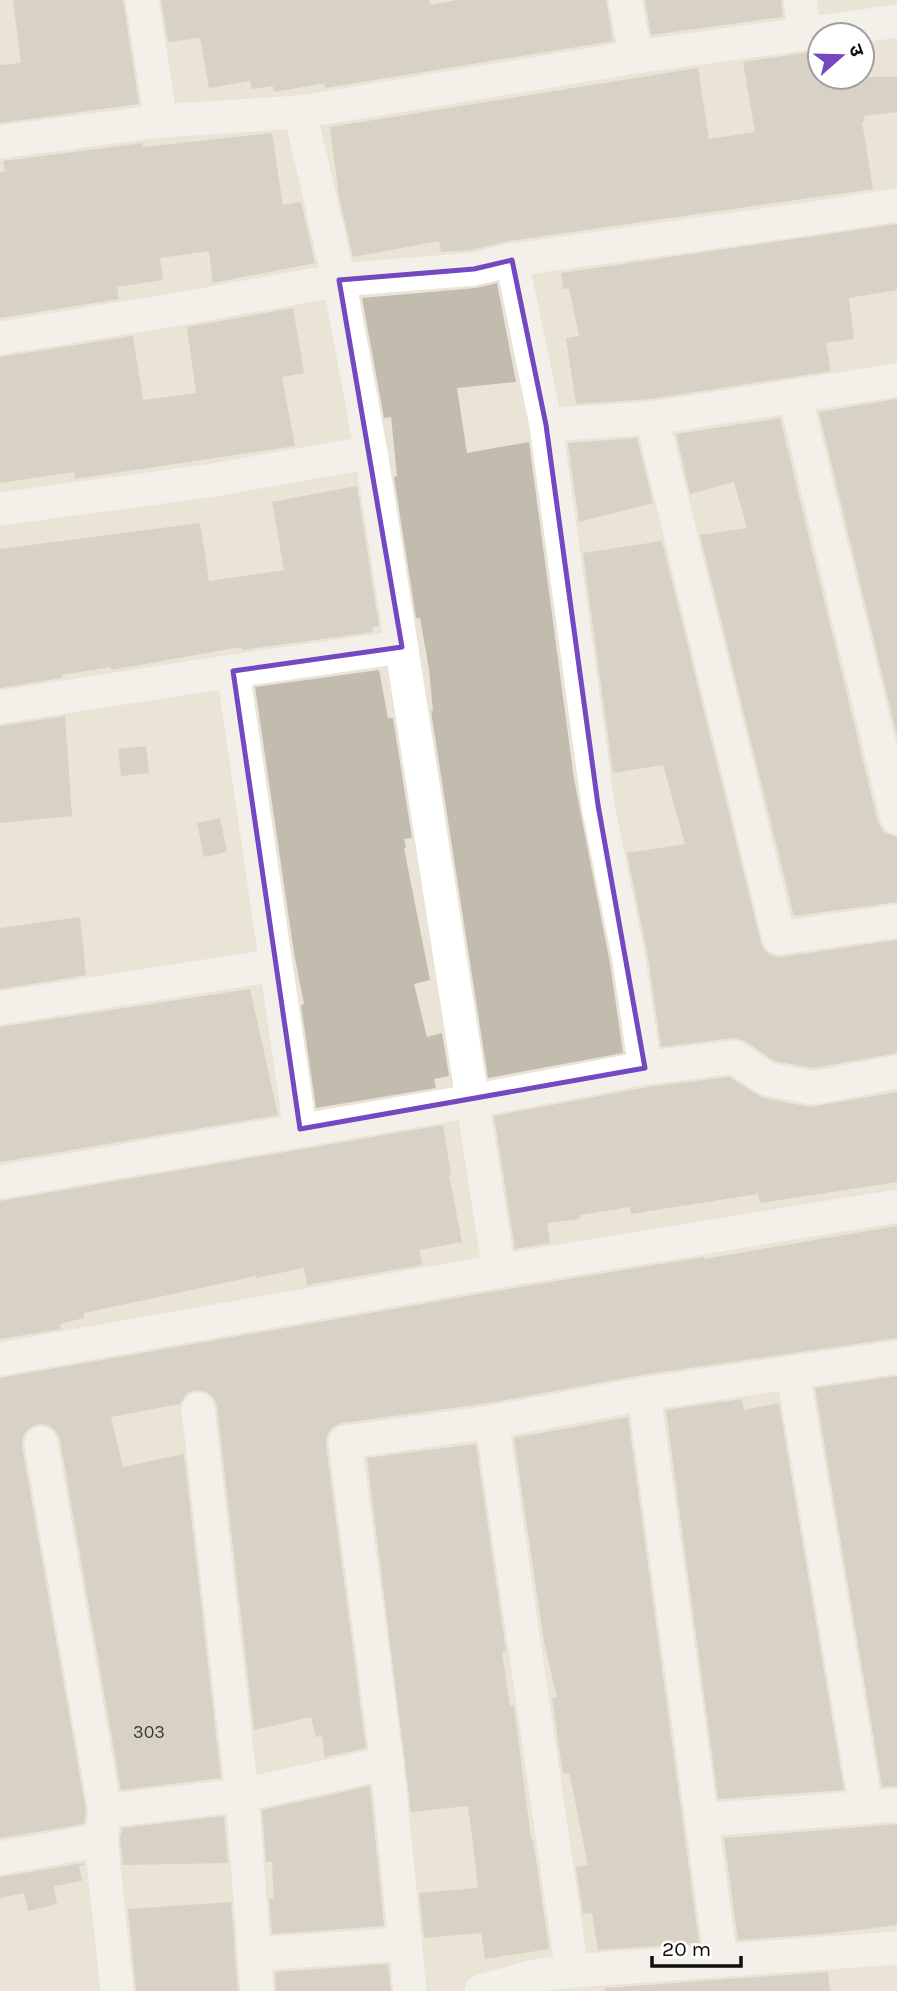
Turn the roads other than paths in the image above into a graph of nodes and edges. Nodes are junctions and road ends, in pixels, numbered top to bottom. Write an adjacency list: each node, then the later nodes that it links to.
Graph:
1 (142, 0): 8 (street)
2 (625, 0): 6 (street)
3 (800, 0): 5 (street)
4 (897, 21): 5 (street)
5 (805, 32): 6 (street)
6 (636, 57): 7 (street)
7 (300, 112): 8 (street); 12 (street)
8 (162, 121): 9 (street)
9 (0, 142)
10 (897, 205): 11 (street)
11 (512, 260): 12 (street); 17 (street)
12 (339, 280): 13 (street); 18 (street)
13 (0, 338)
14 (897, 380): 15 (street)
15 (795, 396): 16 (street); 23 (street)
16 (652, 418): 17 (street); 24 (street)
17 (546, 425): 27 (street)
18 (371, 452): 19 (street); 20 (street)
19 (0, 509)
20 (402, 647): 21 (street); 29 (street)
21 (233, 671): 22 (street); 25 (street)
22 (0, 707)
23 (897, 818)
24 (897, 921)
25 (276, 965): 26 (street); 30 (street)
26 (0, 1008)
27 (645, 1068): 28 (street); 29 (street)
28 (897, 1072)
29 (472, 1101): 30 (street); 34 (street)
30 (300, 1129): 32 (street)
31 (0, 1173): 32 (street)
32 (0, 1182)
33 (897, 1206): 34 (street)
34 (499, 1271): 36 (street)
35 (897, 1357): 37 (street)
36 (0, 1359)
37 (793, 1372): 38 (street); 44 (street)
38 (644, 1394): 40 (street); 45 (street)
39 (198, 1409): 43 (street)
40 (492, 1422): 42 (street); 52 (street)
41 (41, 1443): 46 (street)
42 (387, 1763): 43 (street); 48 (street)
43 (242, 1795): 46 (street); 50 (street)
44 (881, 1806): 45 (street)
45 (702, 1820): 51 (street)
46 (103, 1826): 47 (street); 54 (street)
47 (0, 1858)
48 (405, 1944): 50 (street); 56 (street)
49 (897, 1948): 51 (street)
50 (254, 1954): 55 (street)
51 (721, 1961): 52 (street)
52 (572, 1971): 53 (street)
53 (536, 1983): 57 (street)
54 (117, 1991)
55 (257, 1991)
56 (410, 1991)
57 (481, 1991)

